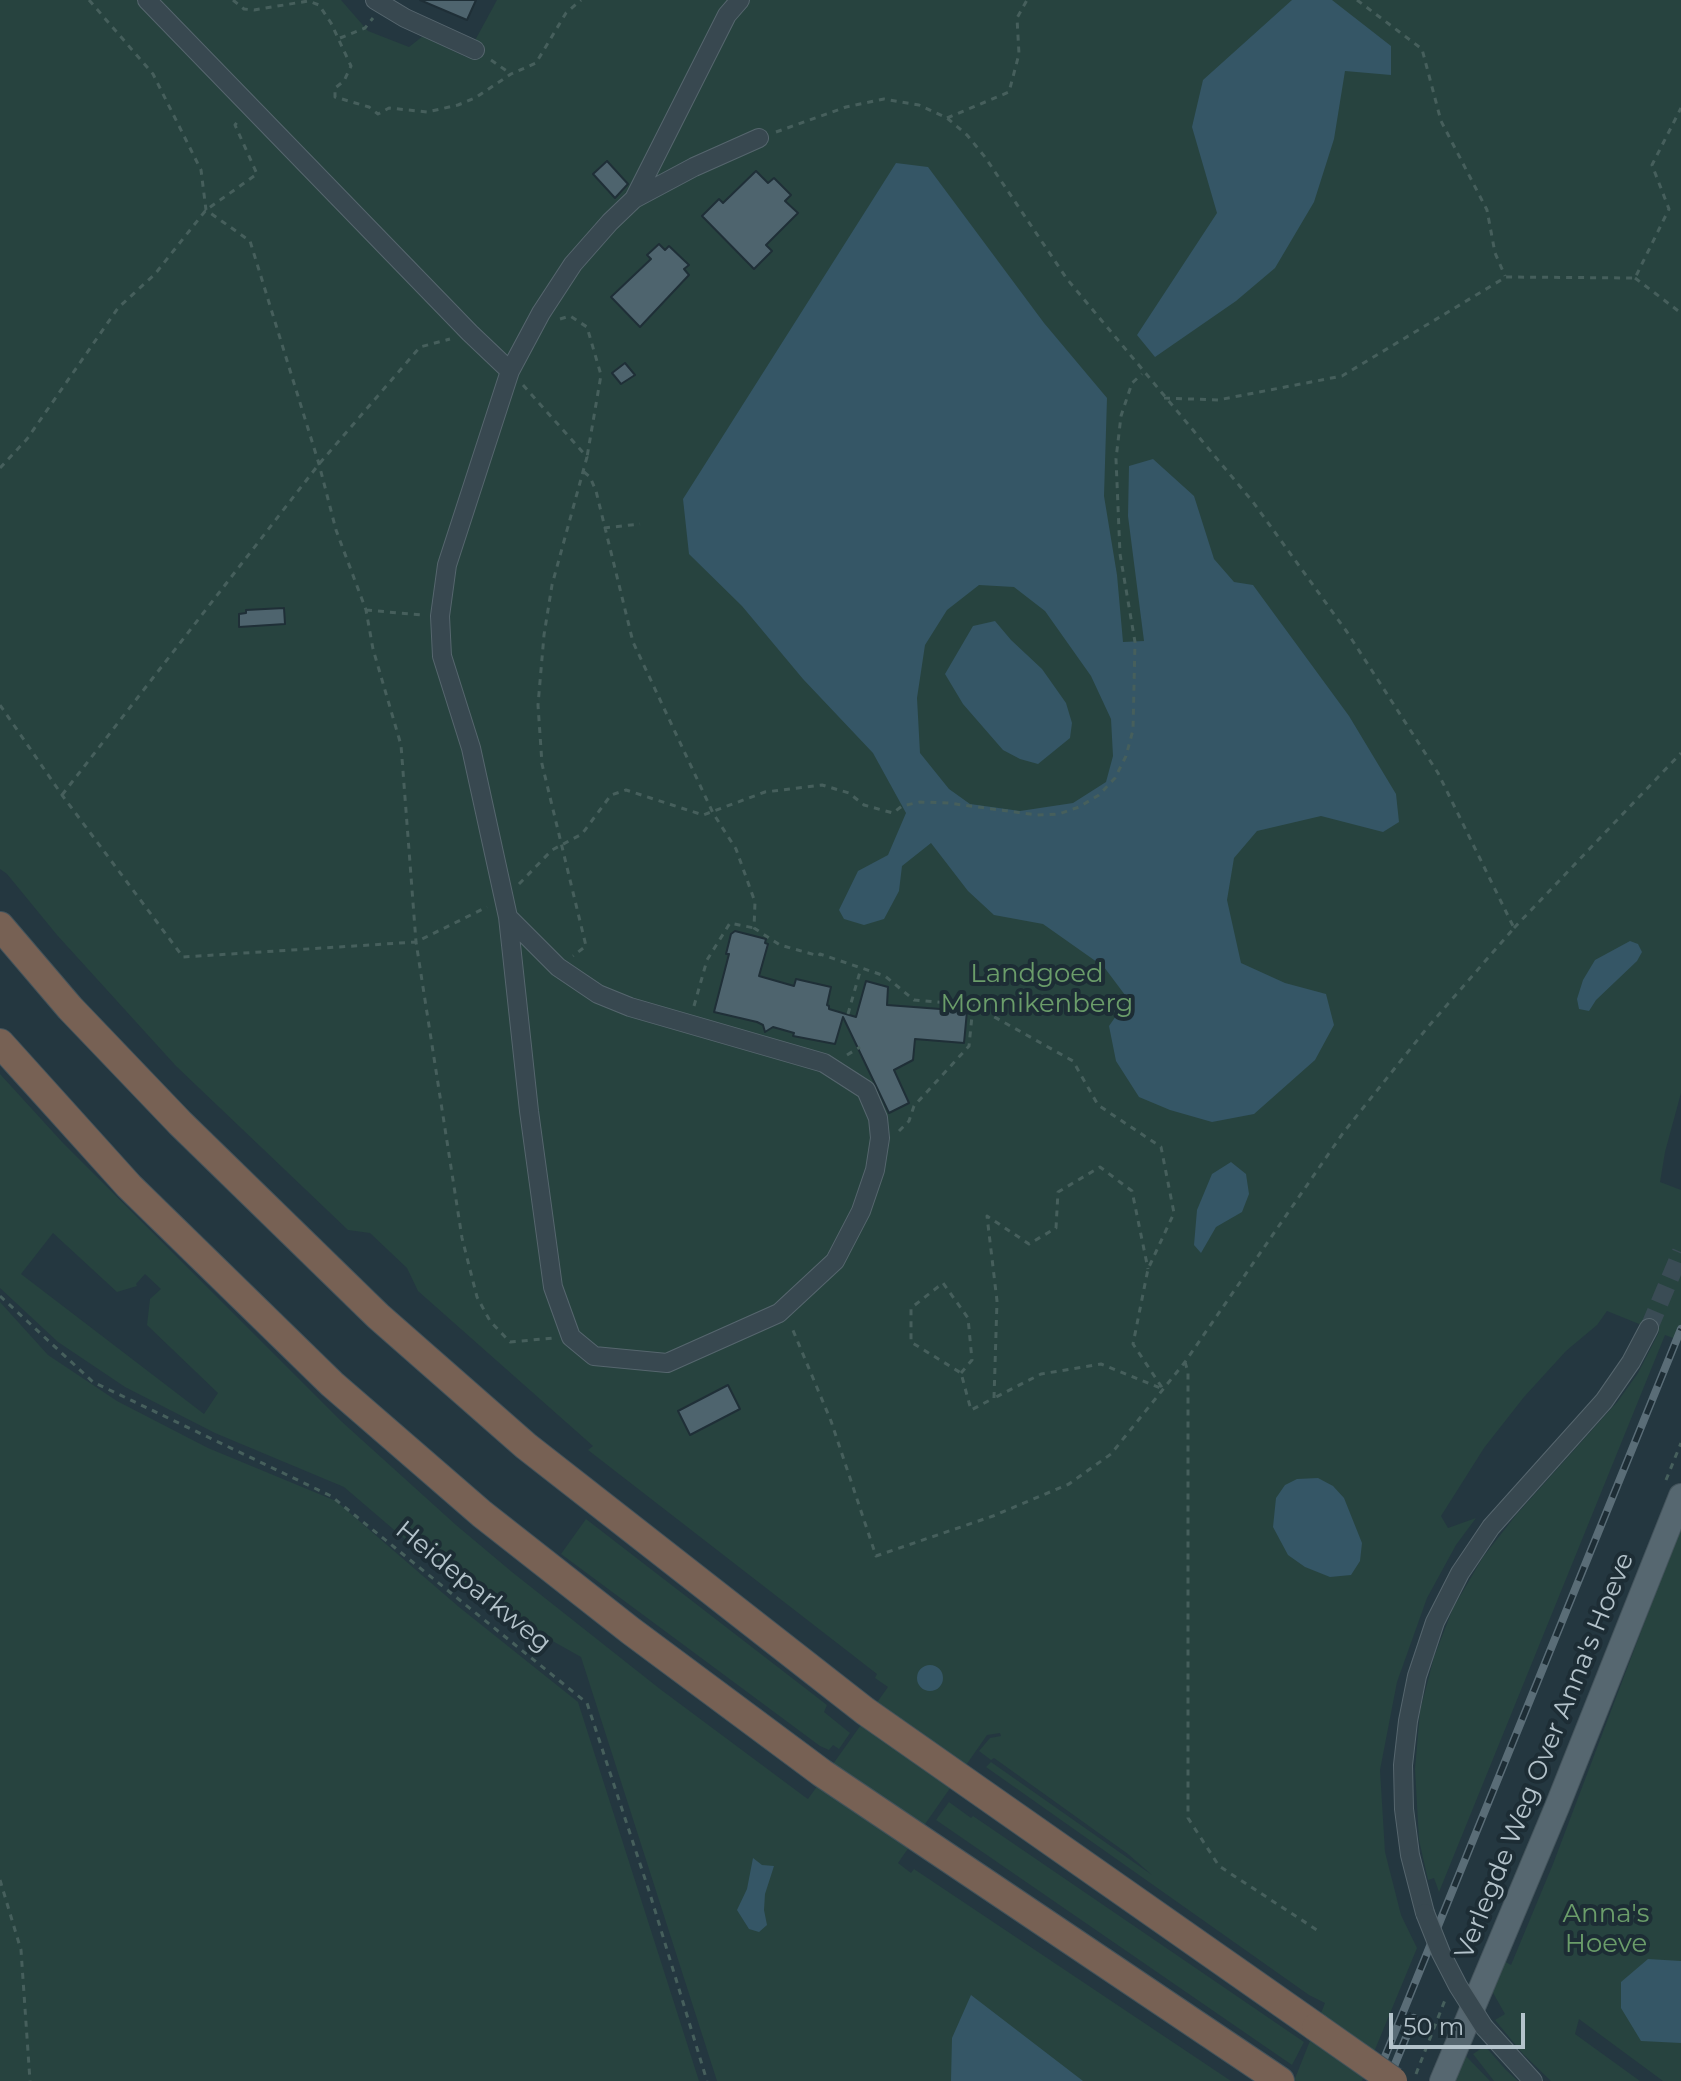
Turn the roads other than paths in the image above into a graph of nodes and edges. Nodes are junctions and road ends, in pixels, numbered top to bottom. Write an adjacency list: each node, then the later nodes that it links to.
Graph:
1 (147, 0): 7 (street)
2 (375, 0): 4 (street)
3 (740, 0): 6 (street)
4 (475, 50)
5 (759, 138): 6 (street)
6 (634, 199): 7 (street)
7 (510, 371): 8 (street)
8 (506, 908): 8 (street)
9 (0, 926): 14 (highway, bridge)
10 (0, 1043): 13 (highway)
11 (1649, 1328): 16 (street, bridge)
12 (1681, 1496): 15 (main road, Verlegde Weg Over Anna's Hoeve)
13 (1280, 2081)
14 (1393, 2081)
15 (1442, 2081)
16 (1533, 2081)

